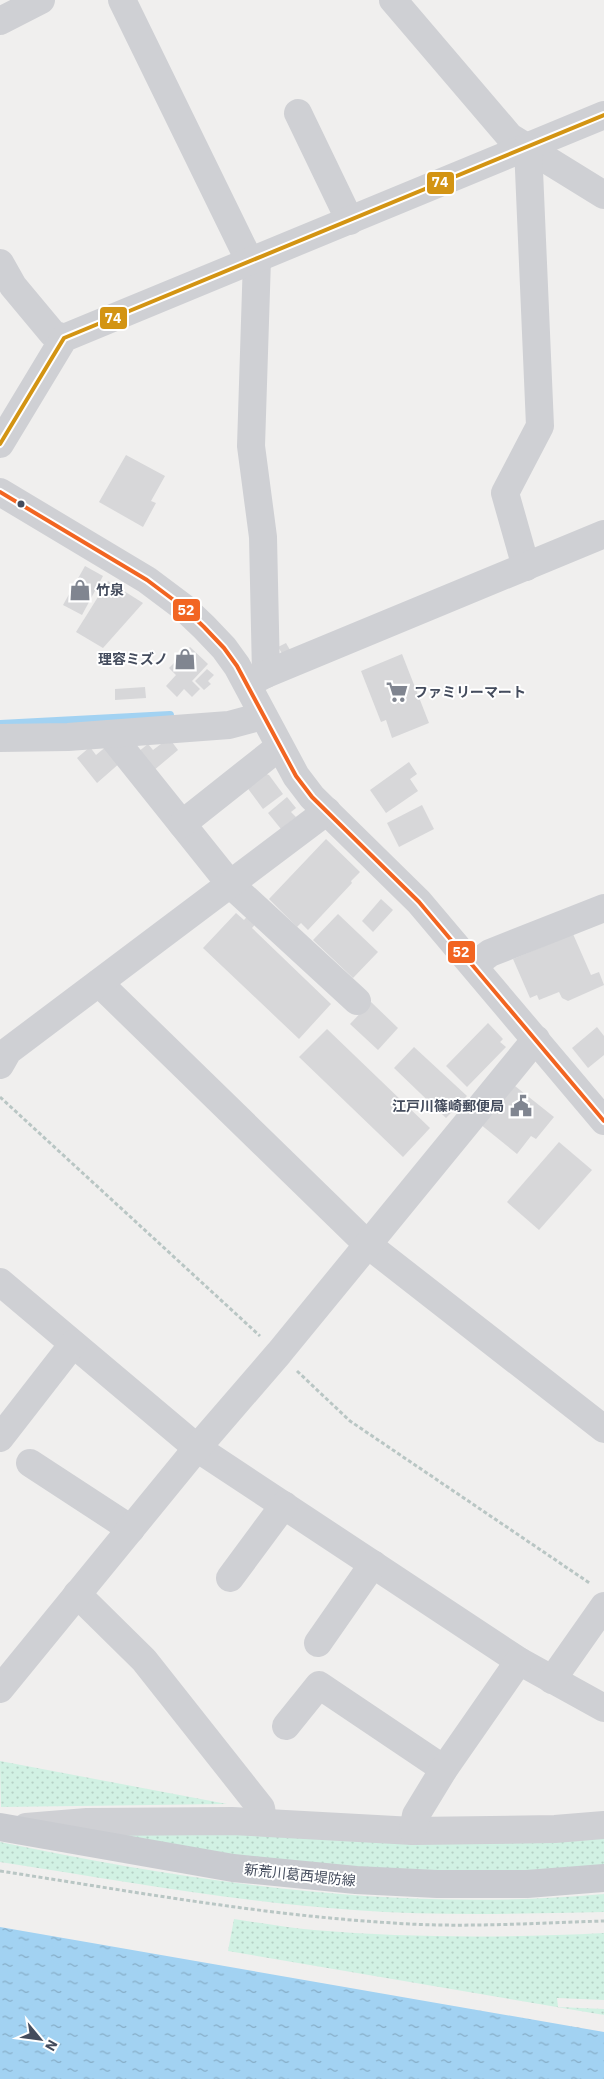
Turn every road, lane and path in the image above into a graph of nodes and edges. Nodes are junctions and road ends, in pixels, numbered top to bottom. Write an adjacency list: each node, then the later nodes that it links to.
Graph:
1 (41, 0): 4 (street)
2 (122, 0): 10 (street)
3 (393, 0): 7 (street)
4 (0, 21)
5 (298, 113): 9 (street)
6 (604, 114): 7 (street)
7 (528, 147): 8 (street); 9 (street); 16 (street)
8 (604, 195)
9 (350, 221): 10 (street)
10 (254, 261): 12 (street); 17 (street)
11 (0, 263): 12 (street)
12 (64, 338): 13 (street)
13 (0, 444)
14 (0, 492): 17 (street)
15 (604, 534): 16 (street)
16 (526, 566): 17 (street)
17 (257, 679): 18 (street)
18 (263, 716): 19 (street); 21 (street)
19 (110, 734): 20 (street); 23 (street)
20 (0, 738)
21 (280, 748): 22 (street); 23 (street)
22 (326, 811): 24 (street); 26 (street)
23 (182, 824): 24 (street)
24 (230, 884): 27 (street); 28 (street)
25 (604, 908): 26 (street)
26 (474, 965): 29 (street)
27 (99, 983): 30 (street); 32 (street)
28 (357, 1001)
29 (536, 1039): 31 (street); 32 (street)
30 (0, 1065)
31 (604, 1121)
32 (368, 1244): 35 (street); 37 (street)
33 (0, 1282): 34 (street)
34 (73, 1344): 36 (street); 37 (street)
35 (604, 1429)
36 (0, 1438)
37 (197, 1448): 39 (street); 40 (street)
38 (30, 1463): 40 (street)
39 (284, 1505): 41 (street); 42 (street)
40 (130, 1529): 43 (street)
41 (373, 1564): 45 (street); 46 (street)
42 (230, 1578)
43 (77, 1594): 48 (street); 52 (street)
44 (604, 1606): 47 (street)
45 (318, 1643)
46 (519, 1661): 47 (street); 51 (street)
47 (552, 1680): 49 (street)
48 (0, 1689)
49 (604, 1708)
50 (286, 1726): 51 (street)
51 (444, 1769): 55 (street)
52 (262, 1821): 54 (street); 55 (street)
53 (604, 1825): 55 (street)
54 (6, 1828): 57 (main road, 新荒川葛西堤防線)
55 (413, 1831)
56 (0, 1870): 58 (path)
57 (604, 1878)
58 (604, 1921)

